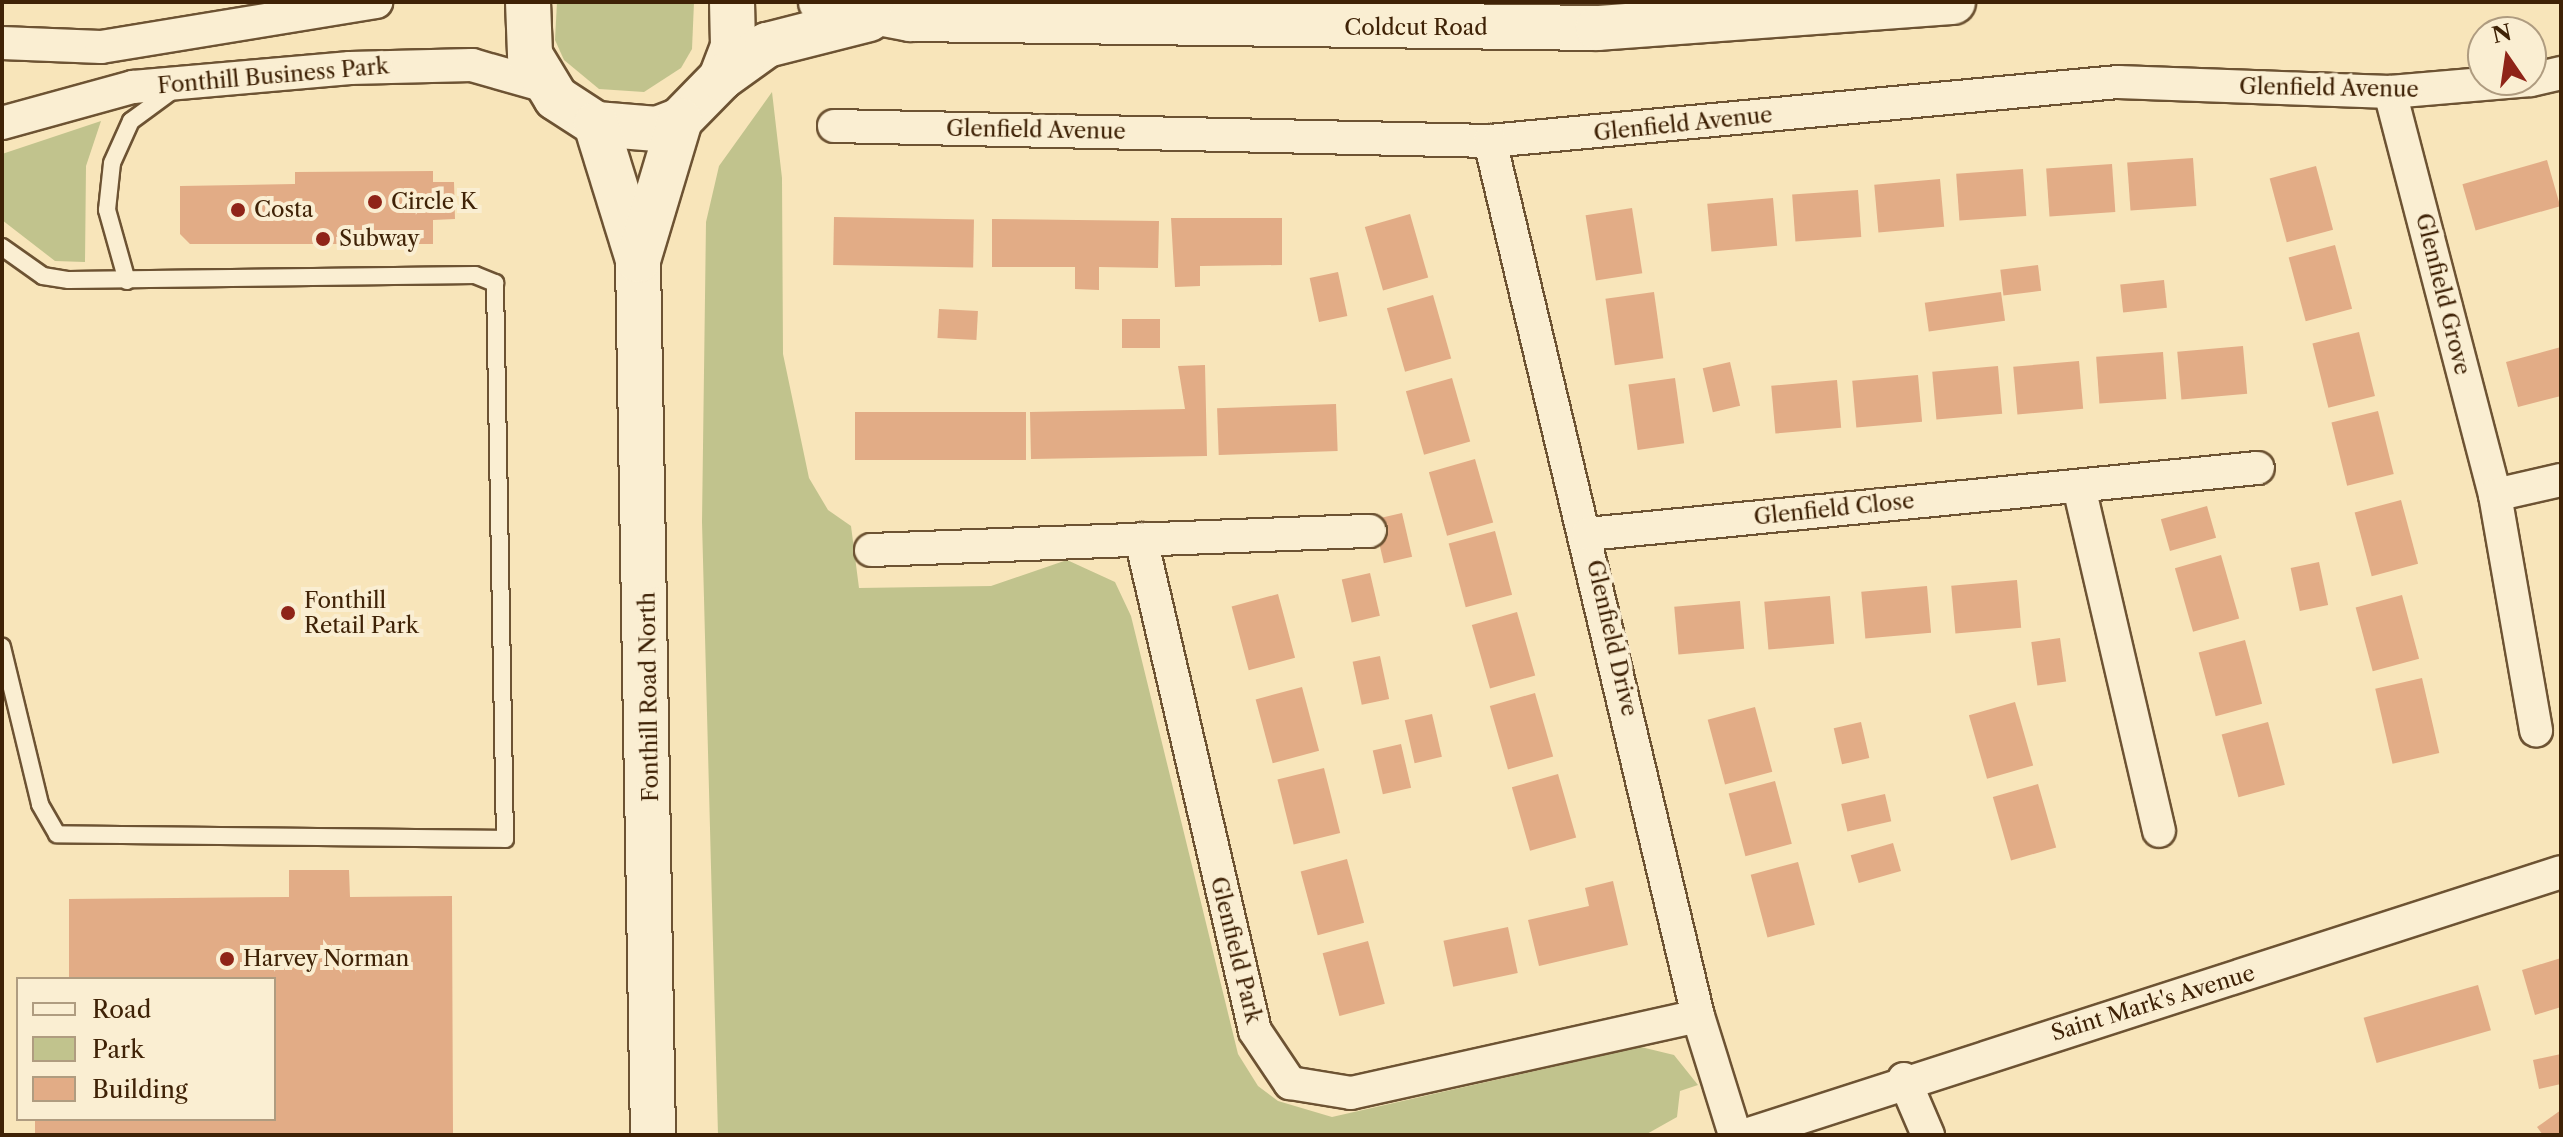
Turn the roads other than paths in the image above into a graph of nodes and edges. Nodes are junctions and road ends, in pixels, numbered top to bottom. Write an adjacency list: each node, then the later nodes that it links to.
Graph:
1 (376, 2): 8 (street)
2 (528, 2): 12 (main road)
3 (732, 2): 9 (main road, Fonthill Road North)
4 (821, 2): 7 (main road)
5 (1953, 2): 6 (main road, Coldcut Road)
6 (1018, 12): 7 (main road, Coldcut Road)
7 (879, 17): 9 (main road)
8 (2, 43)
9 (721, 78): 14 (main road, Fonthill Road North)
10 (2467, 85): 13 (street, Glenfield Avenue)
11 (181, 86): 12 (street, Fonthill Business Park); 15 (street, Fonthill Business Park); 21 (lane)
12 (545, 86): 16 (main road)
13 (2390, 92): 18 (street, Glenfield Avenue); 25 (street, Glenfield Grove)
14 (680, 120): 16 (main road); 20 (main road, Fonthill Road North)
15 (2, 123)
16 (596, 124): 20 (main road, Fonthill Road North)
17 (834, 126): 18 (street, Glenfield Avenue)
18 (1490, 141): 27 (street, Glenfield Drive)
19 (2, 247): 21 (lane)
20 (638, 260): 36 (main road, Fonthill Road North)
21 (127, 281): 30 (lane)
22 (2258, 468): 24 (street, Glenfield Close)
23 (2561, 480): 25 (street)
24 (2079, 487): 27 (street, Glenfield Close); 32 (street)
25 (2495, 495): 31 (street, Glenfield Grove)
26 (1370, 531): 28 (street)
27 (1588, 534): 34 (street, Glenfield Drive)
28 (1141, 539): 29 (street); 34 (street, Glenfield Park)
29 (871, 550)
30 (2, 647)
31 (2536, 730)
32 (2159, 831)
33 (2561, 872): 35 (street, Saint Mark's Avenue)
34 (1698, 1016): 37 (street, Glenfield Drive)
35 (1904, 1079): 38 (street, Saint Mark's Avenue); 39 (street)
36 (653, 1135)
37 (1735, 1135)
38 (1746, 1135)
39 (1928, 1135)

